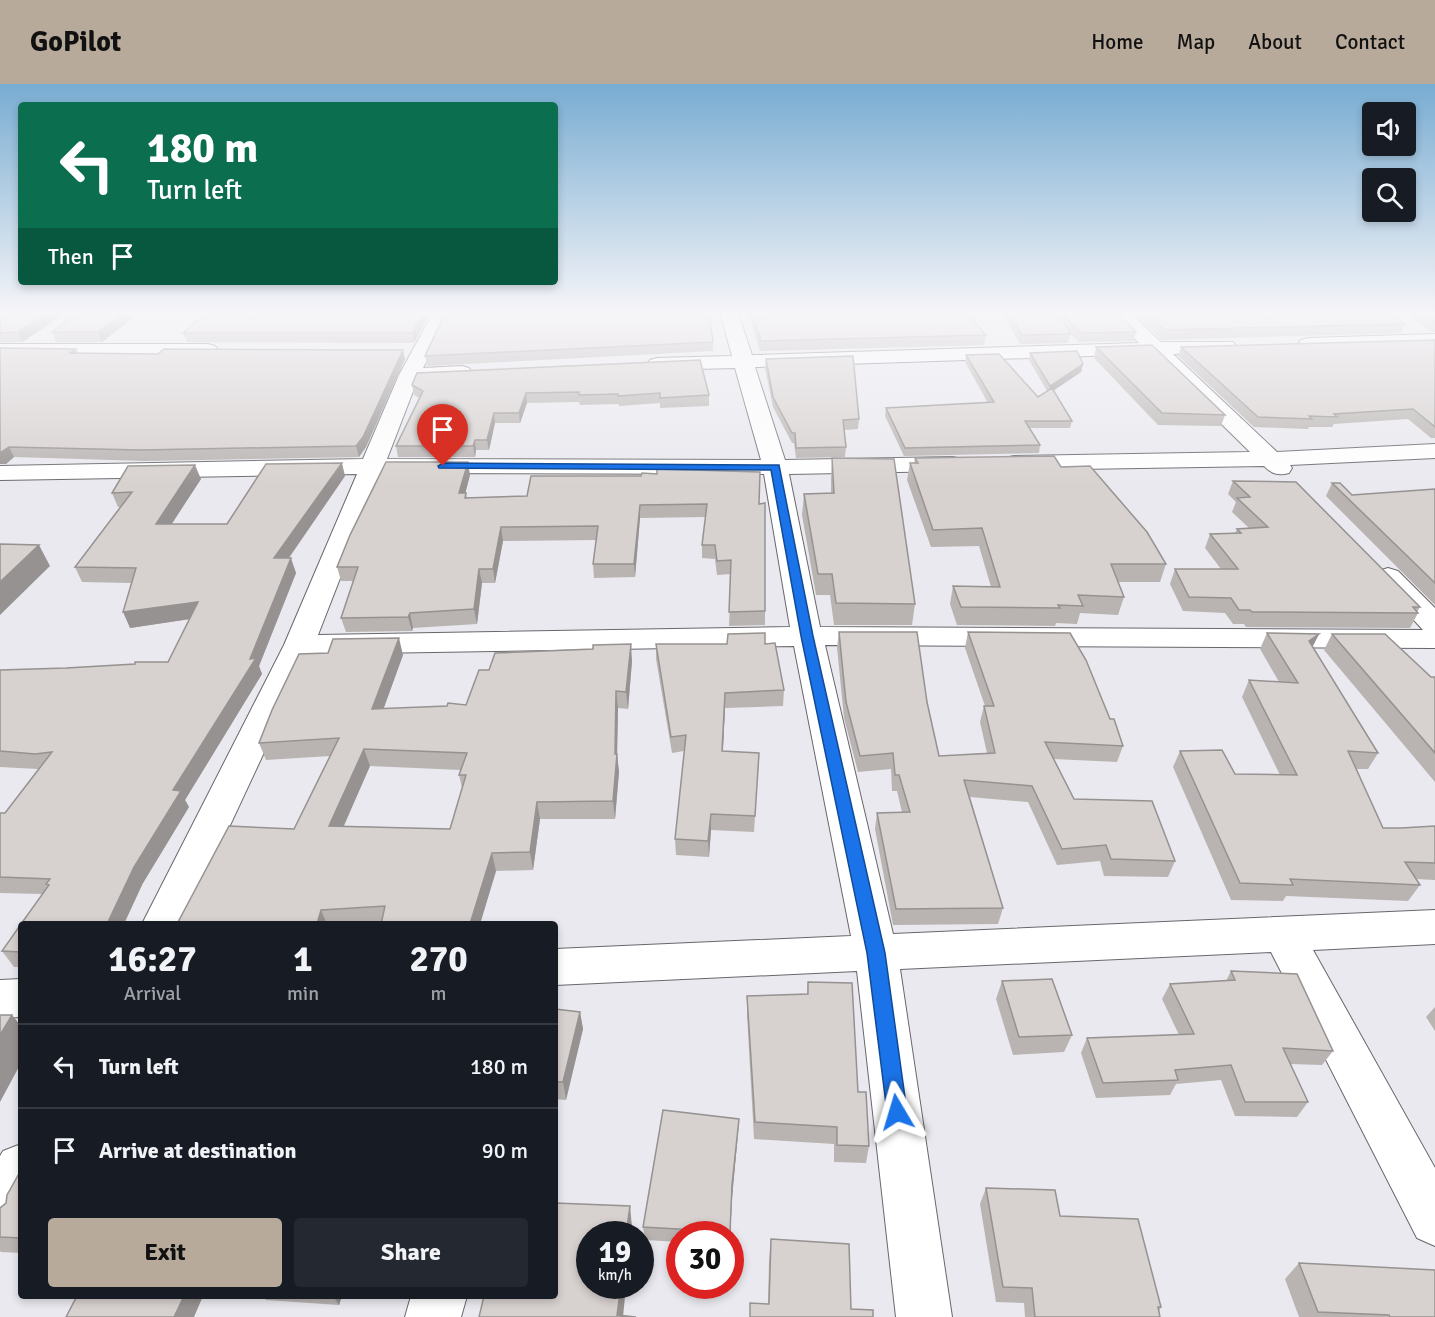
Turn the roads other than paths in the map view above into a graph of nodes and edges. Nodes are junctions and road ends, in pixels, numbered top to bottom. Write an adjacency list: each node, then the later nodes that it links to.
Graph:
1 (412, 371): 5 (street)
2 (746, 371): 9 (street)
3 (1177, 371): 7 (street)
4 (481, 372): 5 (street)
5 (409, 375): 8 (street)
6 (1435, 452): 7 (street)
7 (1271, 459): 9 (street); 11 (street)
8 (371, 466): 9 (street); 10 (street); 16 (street)
9 (775, 467): 14 (street)
10 (0, 473)
11 (1295, 484)
12 (1369, 559): 13 (street)
13 (1435, 625)
14 (807, 636): 15 (street); 16 (street); 20 (street)
15 (1435, 639)
16 (298, 645): 17 (street)
17 (164, 921)
18 (1435, 927): 19 (street)
19 (1283, 935): 20 (street); 26 (street)
20 (876, 953): 21 (street); 29 (street)
21 (558, 967)
22 (18, 998): 23 (street)
23 (0, 999)
24 (18, 1174): 25 (street)
25 (0, 1203)
26 (1435, 1220)
27 (438, 1299): 28 (street)
28 (433, 1317)
29 (924, 1317)

